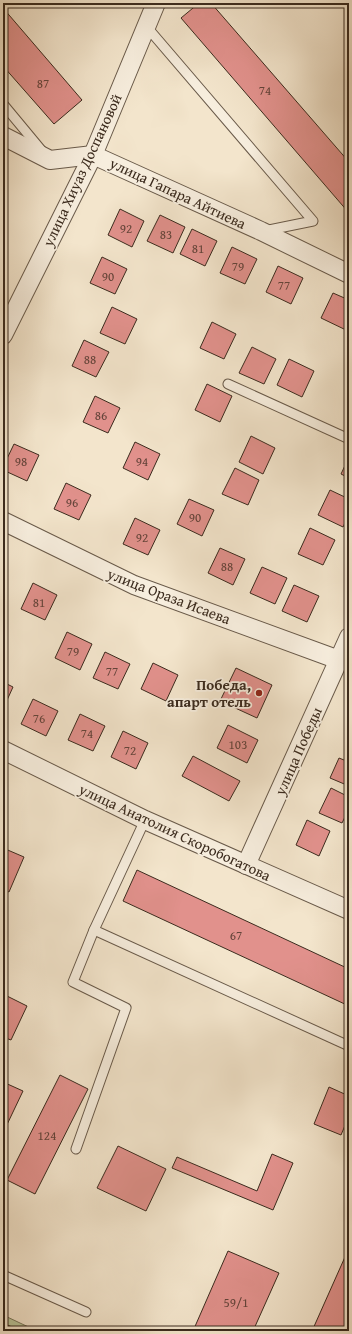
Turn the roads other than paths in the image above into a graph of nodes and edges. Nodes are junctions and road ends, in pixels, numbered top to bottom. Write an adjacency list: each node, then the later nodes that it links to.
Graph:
1 (156, 3): 2 (street, улица Хиуаз Доспановой)
2 (146, 26): 5 (street, улица Хиуаз Доспановой); 7 (lane)
3 (3, 104): 6 (lane)
4 (3, 136): 6 (street)
5 (93, 155): 6 (street, улица Гапара Айтиева); 7 (street, улица Гапара Айтиева); 9 (street, улица Хиуаз Доспановой)
6 (50, 160)
7 (261, 231): 8 (street, улица Гапара Айтиева)
8 (349, 274)
9 (3, 335)
10 (228, 384): 11 (lane)
11 (349, 439)
12 (3, 521): 14 (street, улица Ораза Исаева)
13 (349, 637): 14 (street, улица Победы)
14 (339, 660): 17 (street, улица Победы)
15 (3, 750): 16 (street, улица Анатолия Скоробогатова)
16 (145, 820): 17 (street, улица Анатолия Скоробогатова); 19 (lane)
17 (246, 865): 18 (street, улица Анатолия Скоробогатова)
18 (349, 910)
19 (94, 930): 20 (lane); 21 (lane)
20 (349, 1046)
21 (76, 1149)
22 (3, 1275): 23 (lane)
23 (86, 1312)

